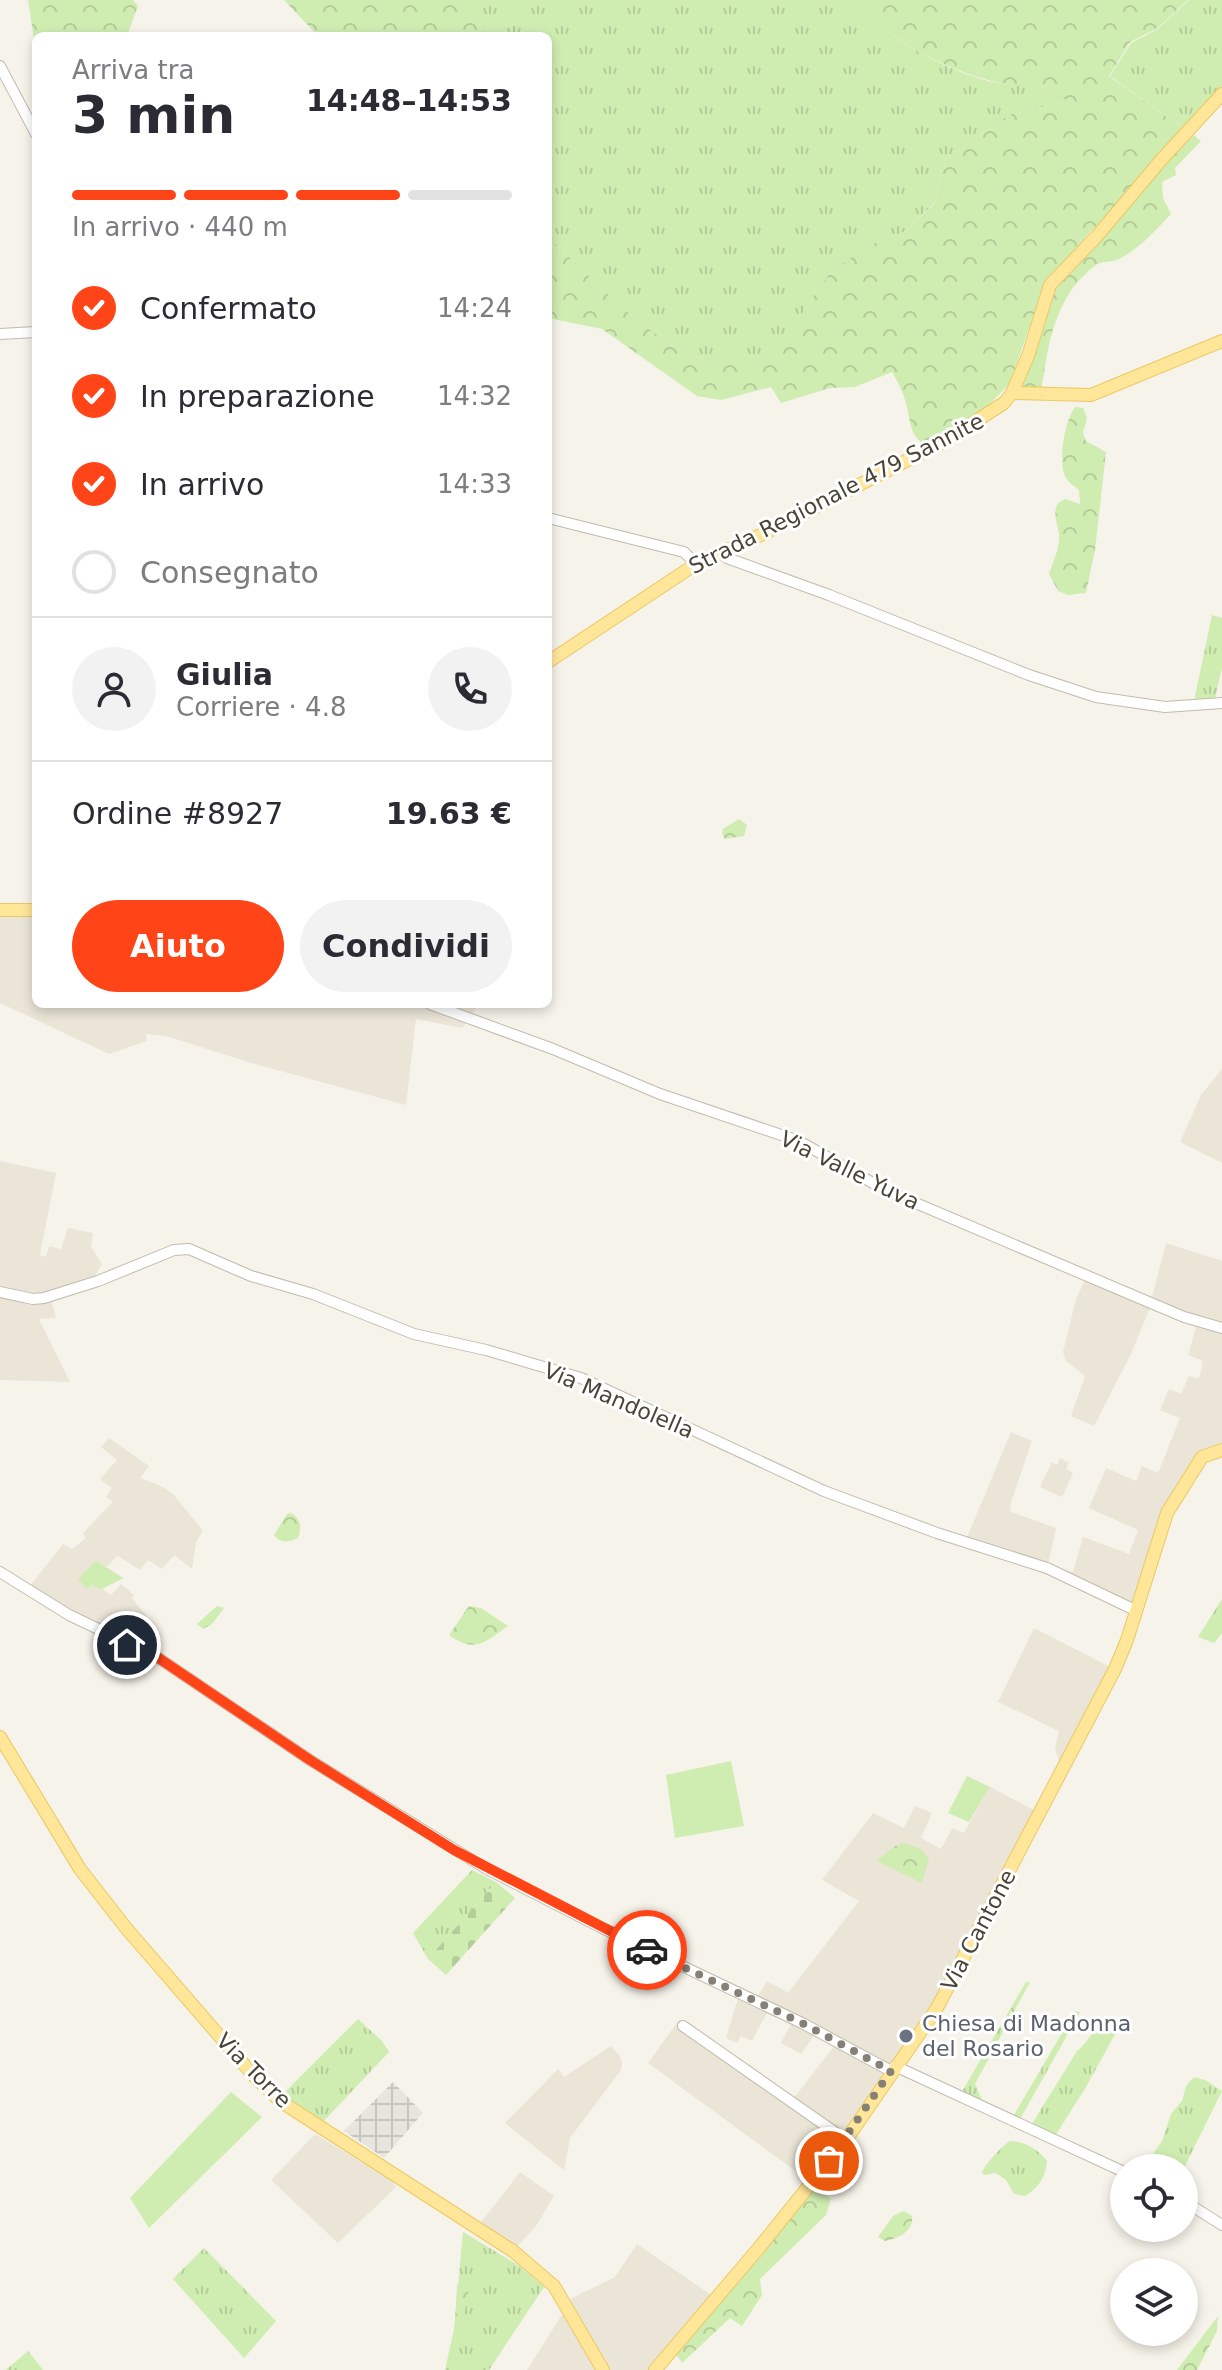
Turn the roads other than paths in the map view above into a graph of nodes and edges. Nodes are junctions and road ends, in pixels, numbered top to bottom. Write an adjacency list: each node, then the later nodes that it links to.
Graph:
1 (0, 66): 3 (street)
2 (1222, 94): 7 (main road, Strada Regionale 479 Sannite)
3 (32, 126)
4 (32, 332): 5 (street)
5 (0, 334)
6 (1222, 341): 7 (main road)
7 (1012, 393): 9 (main road, Strada Regionale 479 Sannite)
8 (552, 519): 10 (street)
9 (721, 553): 10 (main road, Strada Regionale 479 Sannite); 12 (street)
10 (696, 564): 11 (main road, Strada Regionale 479 Sannite)
11 (552, 659)
12 (1222, 703)
13 (0, 910): 14 (main road)
14 (32, 910)
15 (441, 1008): 17 (street, Via Valle Yuva)
16 (0, 1292): 20 (street, Via Mandolella)
17 (1222, 1328)
18 (1222, 1450): 20 (main road, Via Cantone)
19 (0, 1572): 23 (street)
20 (1137, 1611): 23 (main road, Via Cantone)
21 (0, 1737): 28 (main road, Via Torre)
22 (683, 2026): 24 (street)
23 (893, 2069): 24 (main road, Via Cantone); 25 (street)
24 (846, 2140): 29 (main road, Via Cantone)
25 (1110, 2166)
26 (1198, 2210): 27 (street)
27 (1222, 2225)
28 (603, 2370)
29 (655, 2370)

